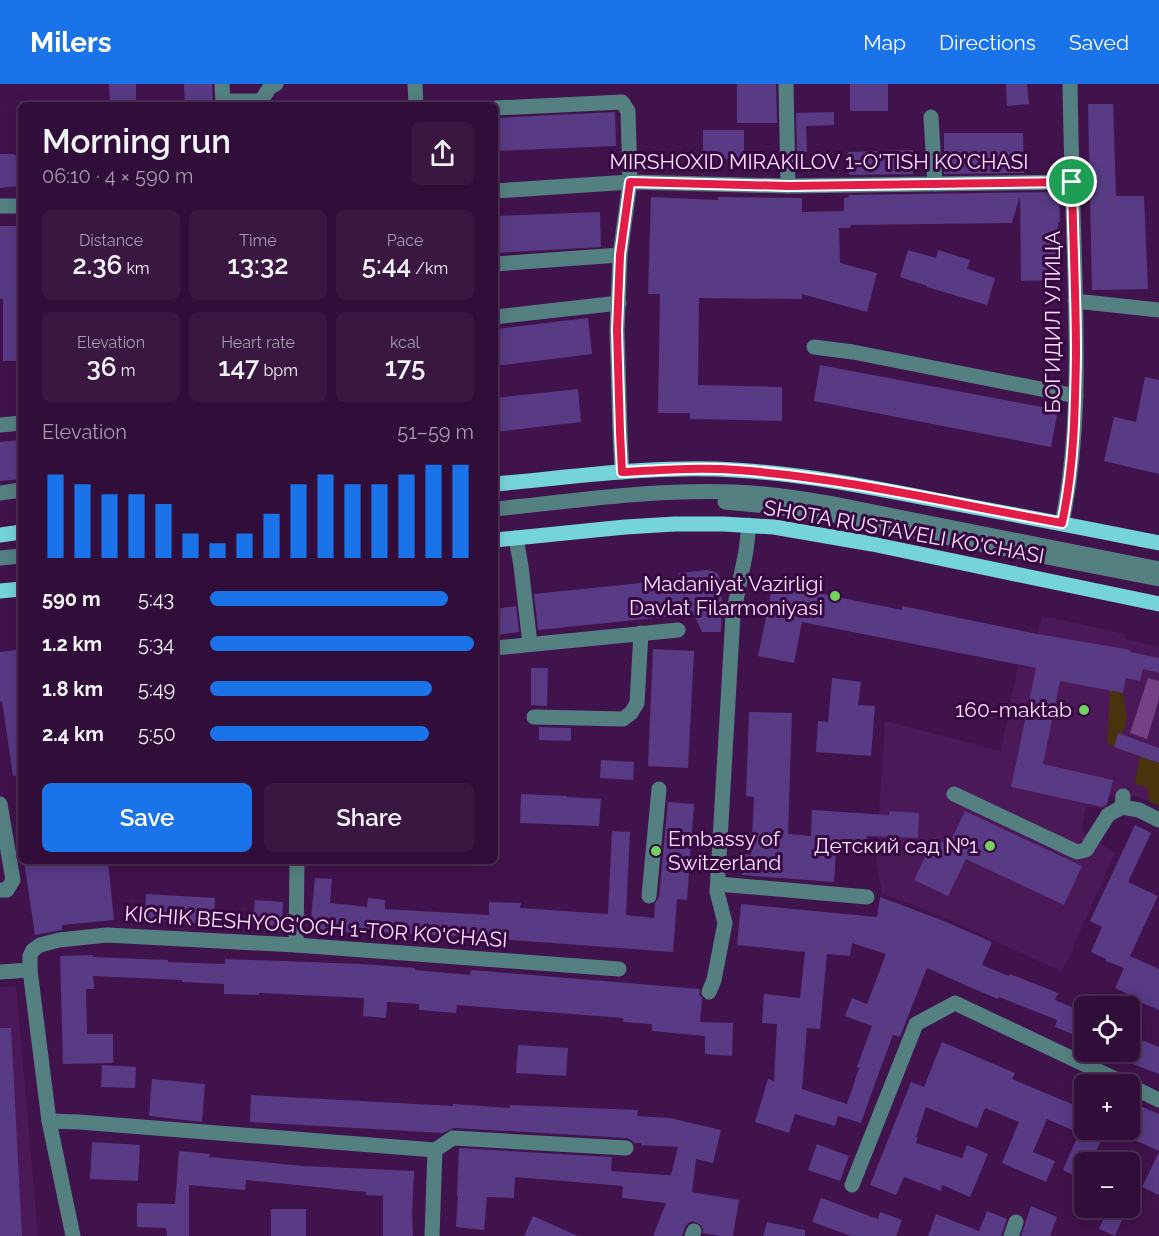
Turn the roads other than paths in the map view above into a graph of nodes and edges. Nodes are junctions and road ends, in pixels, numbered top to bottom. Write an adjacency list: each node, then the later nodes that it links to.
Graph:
1 (222, 84): 6 (street)
2 (276, 84): 7 (street)
3 (416, 84): 8 (street)
4 (786, 84): 14 (street)
5 (1070, 84): 12 (street, БОГИДИЛ УЛИЦА)
6 (223, 102)
7 (242, 102)
8 (416, 102)
9 (498, 108): 11 (street)
10 (931, 117): 13 (street)
11 (630, 182): 14 (street, MIRSHOXID MIRAKILOV 1-O'TISH KO'CHASI); 15 (street, MIRSHOXID MIRAKILOV 1-O'TISH KO'CHASI); 18 (street)
12 (1072, 182): 13 (street, MIRSHOXID MIRAKILOV 1-O'TISH KO'CHASI); 20 (street, БОГИДИЛ УЛИЦА)
13 (935, 184): 14 (street, MIRSHOXID MIRAKILOV 1-O'TISH KO'CHASI)
14 (788, 186)
15 (498, 191)
16 (0, 206): 17 (street)
17 (18, 206)
18 (620, 255): 19 (street); 21 (street)
19 (498, 264)
20 (1075, 302): 22 (street); 25 (street, БОГИДИЛ УЛИЦА)
21 (619, 303): 23 (street); 28 (street)
22 (1159, 310)
23 (498, 317)
24 (814, 347): 25 (street)
25 (1076, 396): 34 (street, БОГИДИЛ УЛИЦА)
26 (18, 423): 27 (street)
27 (0, 425)
28 (622, 472): 29 (main road, SHOTA RUSTAVELI KO'CHASI); 34 (main road, SHOTA RUSTAVELI KO'CHASI)
29 (498, 484)
30 (18, 490): 31 (street)
31 (0, 493)
32 (498, 509): 45 (street)
33 (498, 518): 46 (street)
34 (1062, 523): 40 (main road, SHOTA RUSTAVELI KO'CHASI)
35 (749, 525): 38 (main road, SHOTA RUSTAVELI KO'CHASI); 49 (main road, SHOTA RUSTAVELI KO'CHASI); 61 (street)
36 (18, 532): 37 (main road)
37 (0, 534)
38 (516, 538): 39 (main road, SHOTA RUSTAVELI KO'CHASI); 52 (street)
39 (498, 540)
40 (1159, 543)
41 (18, 556): 42 (street)
42 (0, 558)
43 (18, 565): 44 (street)
44 (0, 567)
45 (1159, 569)
46 (1159, 579)
47 (18, 589): 48 (main road)
48 (0, 591)
49 (1159, 604)
50 (678, 630): 51 (street)
51 (641, 633): 52 (street); 54 (street)
52 (530, 644): 53 (street)
53 (498, 648)
54 (534, 717)
55 (659, 789): 63 (street)
56 (954, 794): 58 (street)
57 (0, 804): 59 (street)
58 (1159, 819)
59 (4, 855): 62 (street)
60 (297, 864): 65 (street)
61 (718, 884): 64 (street); 69 (street)
62 (0, 890)
63 (649, 896)
64 (867, 897)
65 (296, 945): 66 (street, KICHIK BESHYOG'OCH 1-TOR KO'CHASI); 67 (street, KICHIK BESHYOG'OCH 1-TOR KO'CHASI)
66 (619, 969)
67 (30, 970): 68 (street); 73 (street)
68 (0, 972)
69 (710, 992)
70 (1105, 1074): 76 (street)
71 (1140, 1091): 72 (street)
72 (1159, 1100)
73 (50, 1121): 75 (street); 77 (street)
74 (626, 1148): 75 (street)
75 (435, 1150): 78 (street)
76 (852, 1185)
77 (73, 1236)
78 (432, 1236)

